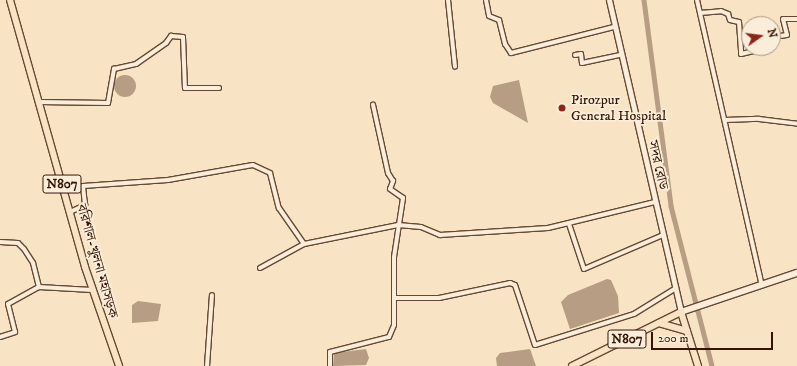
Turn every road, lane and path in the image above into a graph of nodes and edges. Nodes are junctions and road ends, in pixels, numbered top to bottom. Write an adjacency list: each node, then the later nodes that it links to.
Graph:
1 (10, 0): 15 (highway, বরিশাল-খুলনা মহাসড়ক / N807)
2 (448, 0): 13 (street)
3 (486, 0): 8 (street)
4 (609, 0): 8 (street, সদর রোড)
5 (697, 0): 6 (street)
6 (700, 13): 10 (street); 17 (street)
7 (797, 19): 9 (street)
8 (614, 27): 12 (street, সদর রোড)
9 (781, 36)
10 (741, 54)
11 (575, 55): 12 (street)
12 (619, 55): 19 (street, সদর রোড)
13 (455, 67)
14 (219, 88): 15 (street)
15 (39, 102): 20 (highway, বরিশাল-খুলনা মহাসড়ক / N807)
16 (373, 105): 22 (street)
17 (725, 120): 18 (street); 28 (street)
18 (797, 124)
19 (654, 202): 21 (street); 23 (street, সদর রোড)
20 (70, 212): 25 (street); 31 (highway, বরিশাল-খুলনা মহাসড়ক / N807)
21 (569, 224): 22 (street); 23 (street)
22 (398, 225): 25 (street); 33 (street)
23 (663, 235): 30 (street, সদর রোড)
24 (0, 242): 29 (street)
25 (304, 244): 26 (street)
26 (260, 268)
27 (797, 273): 28 (main road)
28 (762, 285): 34 (main road)
29 (39, 287): 31 (street); 37 (street)
30 (676, 288): 33 (street); 34 (street, সদর রোড)
31 (92, 290): 38 (highway, বরিশাল-খুলনা মহাসড়ক / N807)
32 (212, 295): 39 (street)
33 (395, 298): 40 (street)
34 (681, 312): 35 (highway, N807); 36 (highway)
35 (659, 323): 36 (highway, N807); 41 (highway, N807)
36 (687, 331): 42 (highway)
37 (0, 337)
38 (119, 366)
39 (207, 366)
40 (330, 366)
41 (572, 366)
42 (698, 366)

